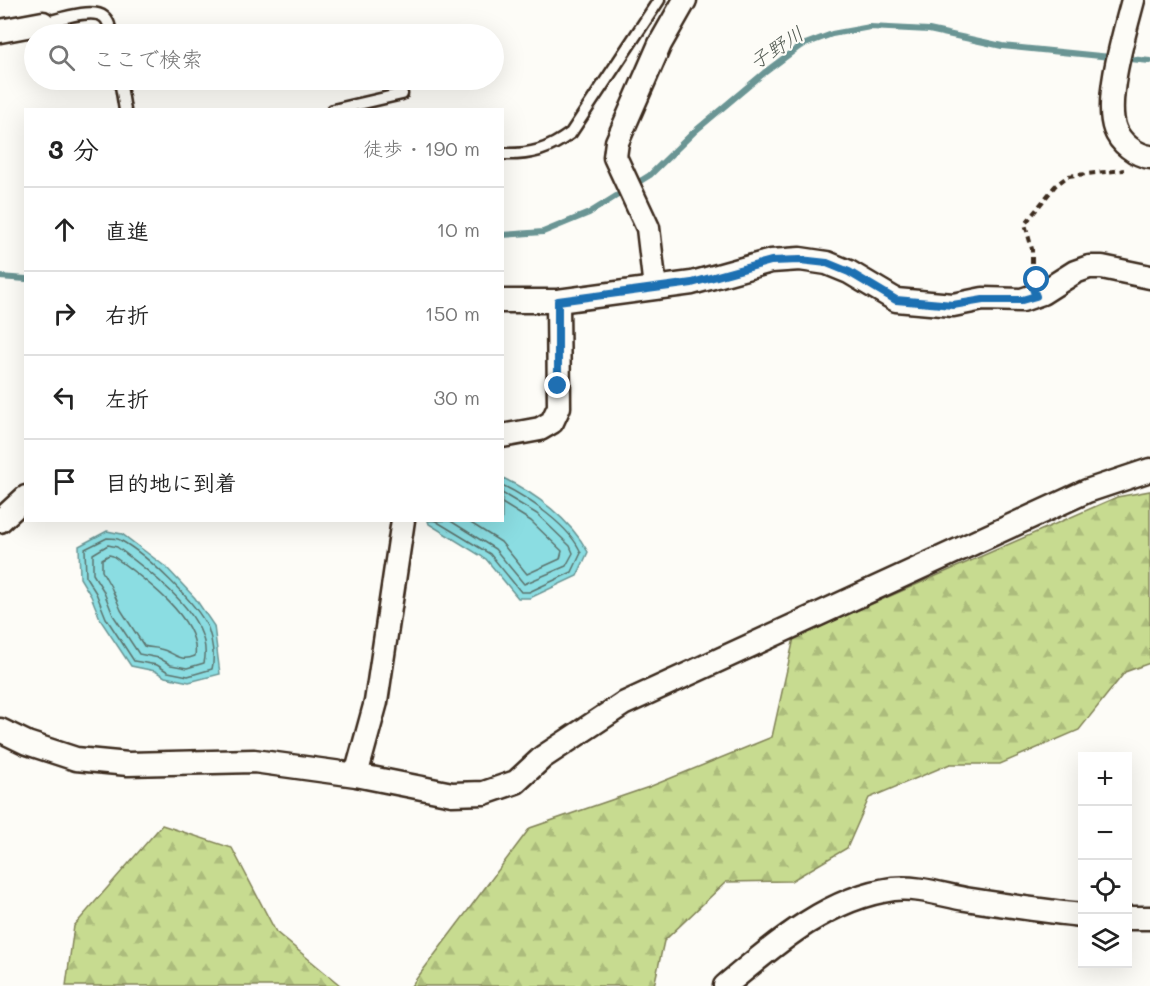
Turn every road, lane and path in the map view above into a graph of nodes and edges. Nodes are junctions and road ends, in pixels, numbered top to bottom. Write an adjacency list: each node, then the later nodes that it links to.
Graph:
1 (659, 0): 13 (lane)
2 (685, 0): 16 (street)
3 (1133, 0): 14 (street)
4 (43, 23): 5 (street); 6 (lane)
5 (38, 24)
6 (109, 24)
7 (24, 27): 8 (street)
8 (0, 31)
9 (122, 90): 11 (lane)
10 (402, 94): 12 (lane)
11 (125, 108)
12 (342, 108)
13 (504, 154)
14 (1141, 163): 17 (path)
15 (1150, 277): 17 (street)
16 (656, 288): 17 (street); 19 (street)
17 (1036, 296)
18 (504, 301): 19 (street)
19 (558, 301): 20 (street)
20 (504, 436)
21 (1150, 470): 26 (street)
22 (24, 499): 23 (street)
23 (0, 521)
24 (403, 522): 26 (street)
25 (0, 730): 26 (street)
26 (356, 775)
27 (1078, 914): 30 (street)
28 (1132, 918): 29 (street)
29 (1150, 918)
30 (726, 986)

